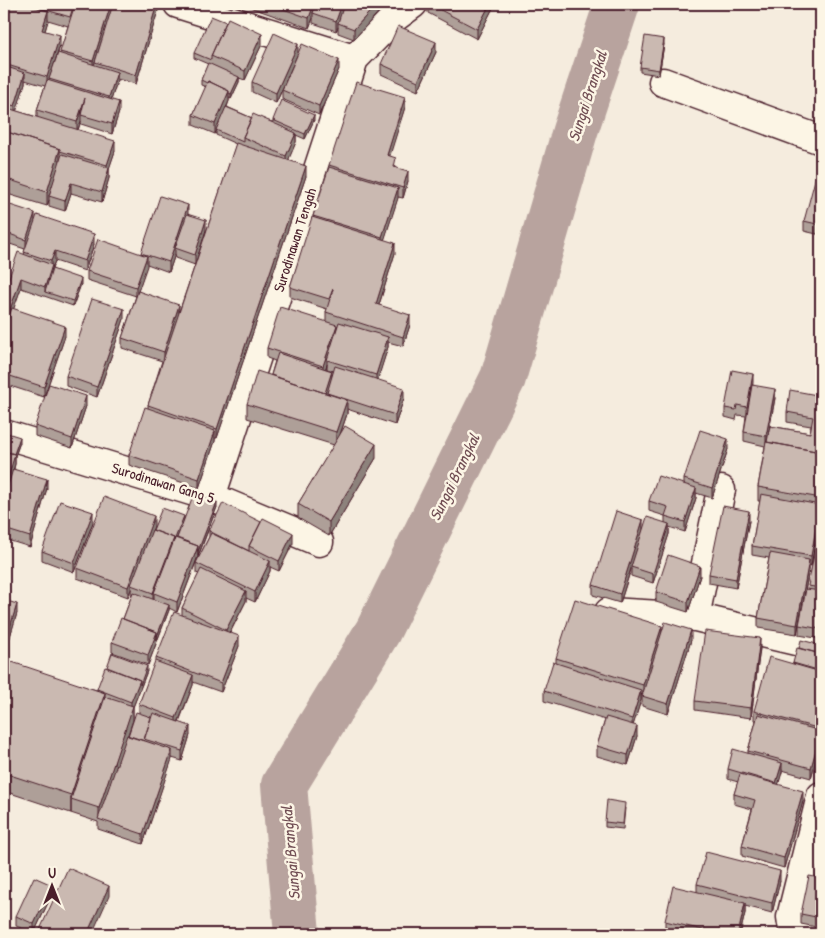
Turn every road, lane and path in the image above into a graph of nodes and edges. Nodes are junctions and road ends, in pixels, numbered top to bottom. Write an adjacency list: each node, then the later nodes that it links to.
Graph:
1 (178, 4): 3 (street)
2 (413, 4): 3 (street, Surodinawan Tengah)
3 (354, 59): 8 (street, Surodinawan Tengah)
4 (663, 82): 5 (street)
5 (821, 140)
6 (4, 434): 8 (street, Surodinawan Gang 5)
7 (721, 490): 11 (street)
8 (211, 497): 9 (street, Surodinawan Gang 5)
9 (319, 542)
10 (610, 612): 11 (street)
11 (695, 617): 12 (street)
12 (821, 647)
13 (821, 796): 14 (street)
14 (802, 934)

